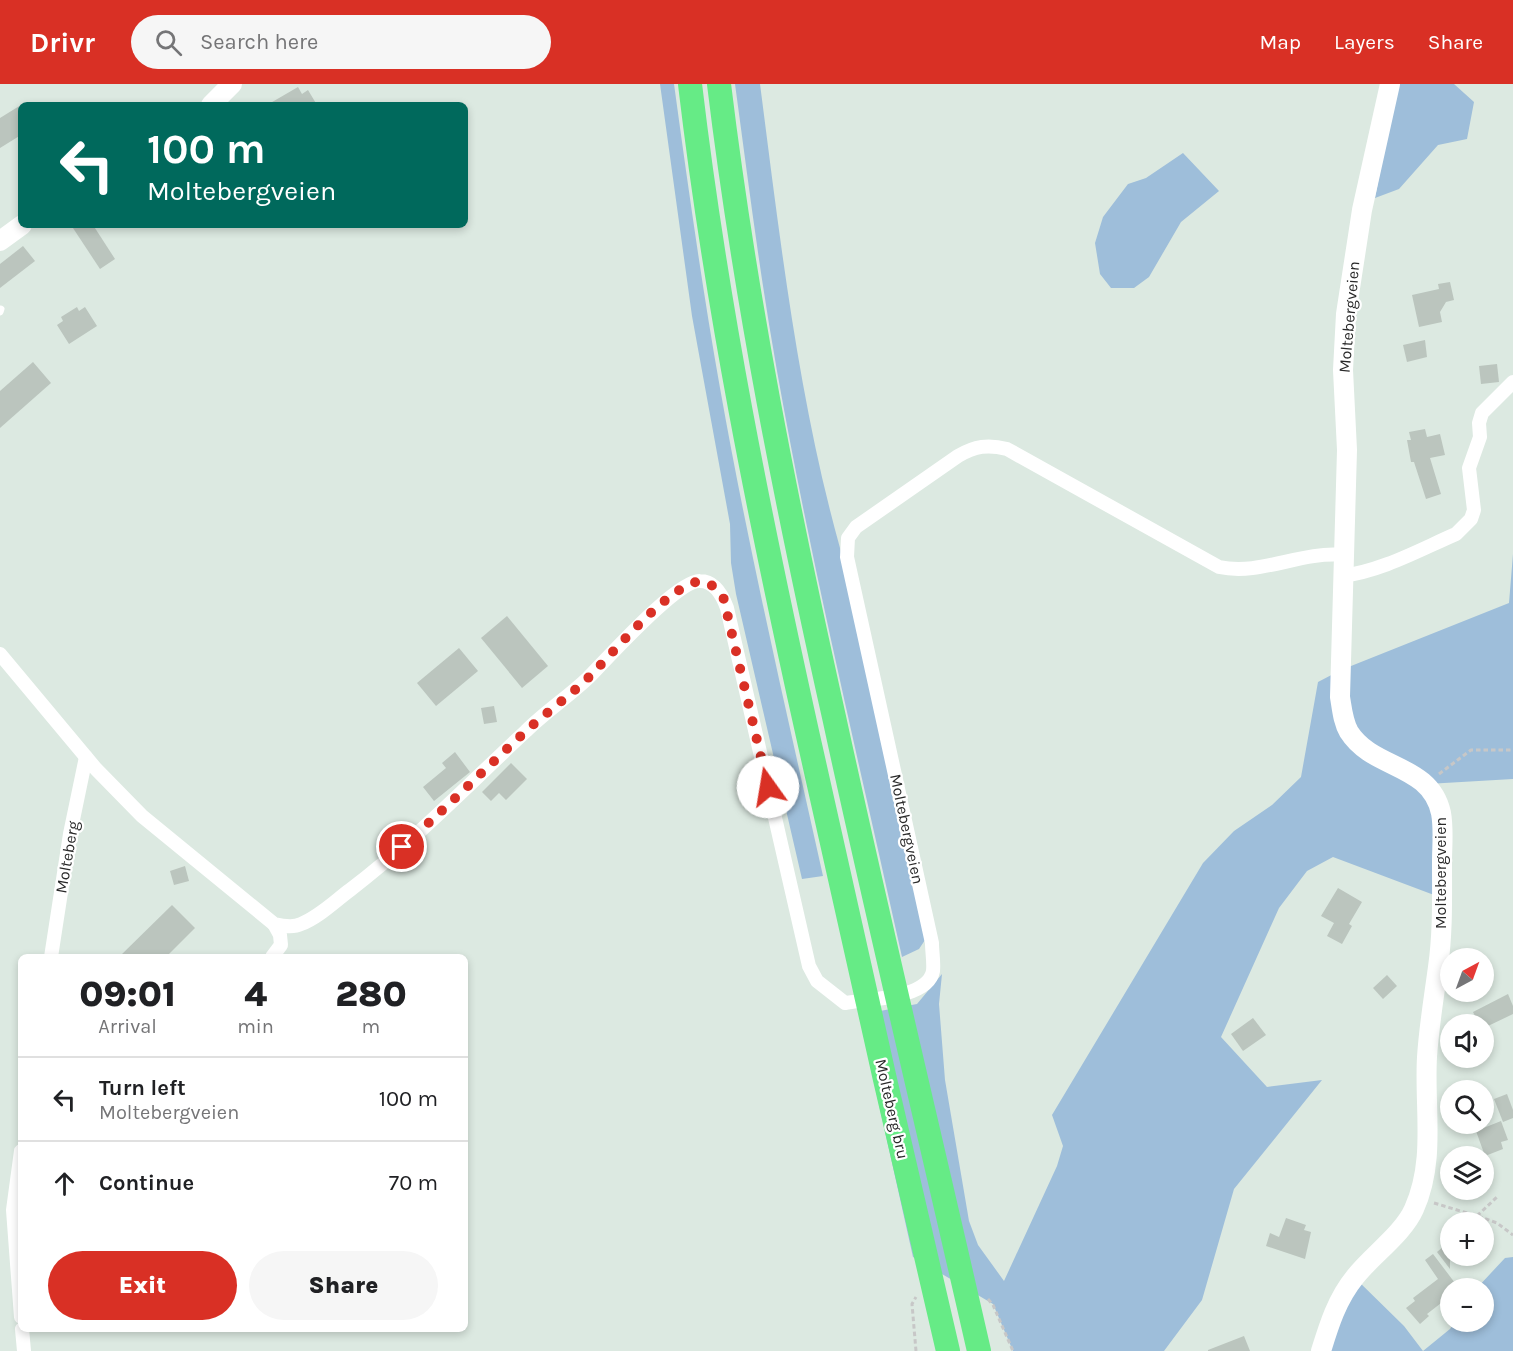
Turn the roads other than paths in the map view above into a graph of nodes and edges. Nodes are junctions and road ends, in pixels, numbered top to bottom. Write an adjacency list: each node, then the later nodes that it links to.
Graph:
1 (232, 84): 5 (main road)
2 (690, 84): 22 (highway, Molteberg bru)
3 (719, 84): 21 (highway, Molteberg bru)
4 (1390, 84): 9 (main road, Moltebergveien)
5 (214, 102)
6 (18, 228): 7 (main road)
7 (0, 241)
8 (1513, 382): 10 (street)
9 (1343, 555): 10 (main road, Moltebergveien); 14 (street, Moltebergveien)
10 (1342, 576): 24 (main road, Moltebergveien)
11 (0, 654): 12 (street)
12 (86, 757): 13 (street); 16 (street, Molteberg)
13 (274, 924): 14 (street); 15 (street)
14 (301, 924): 15 (street)
15 (282, 945): 17 (street)
16 (51, 954)
17 (274, 954)
18 (18, 1195): 19 (street)
19 (18, 1271)
20 (22, 1332): 23 (street)
21 (977, 1345)
22 (947, 1349)
23 (24, 1351)
24 (1321, 1351)

